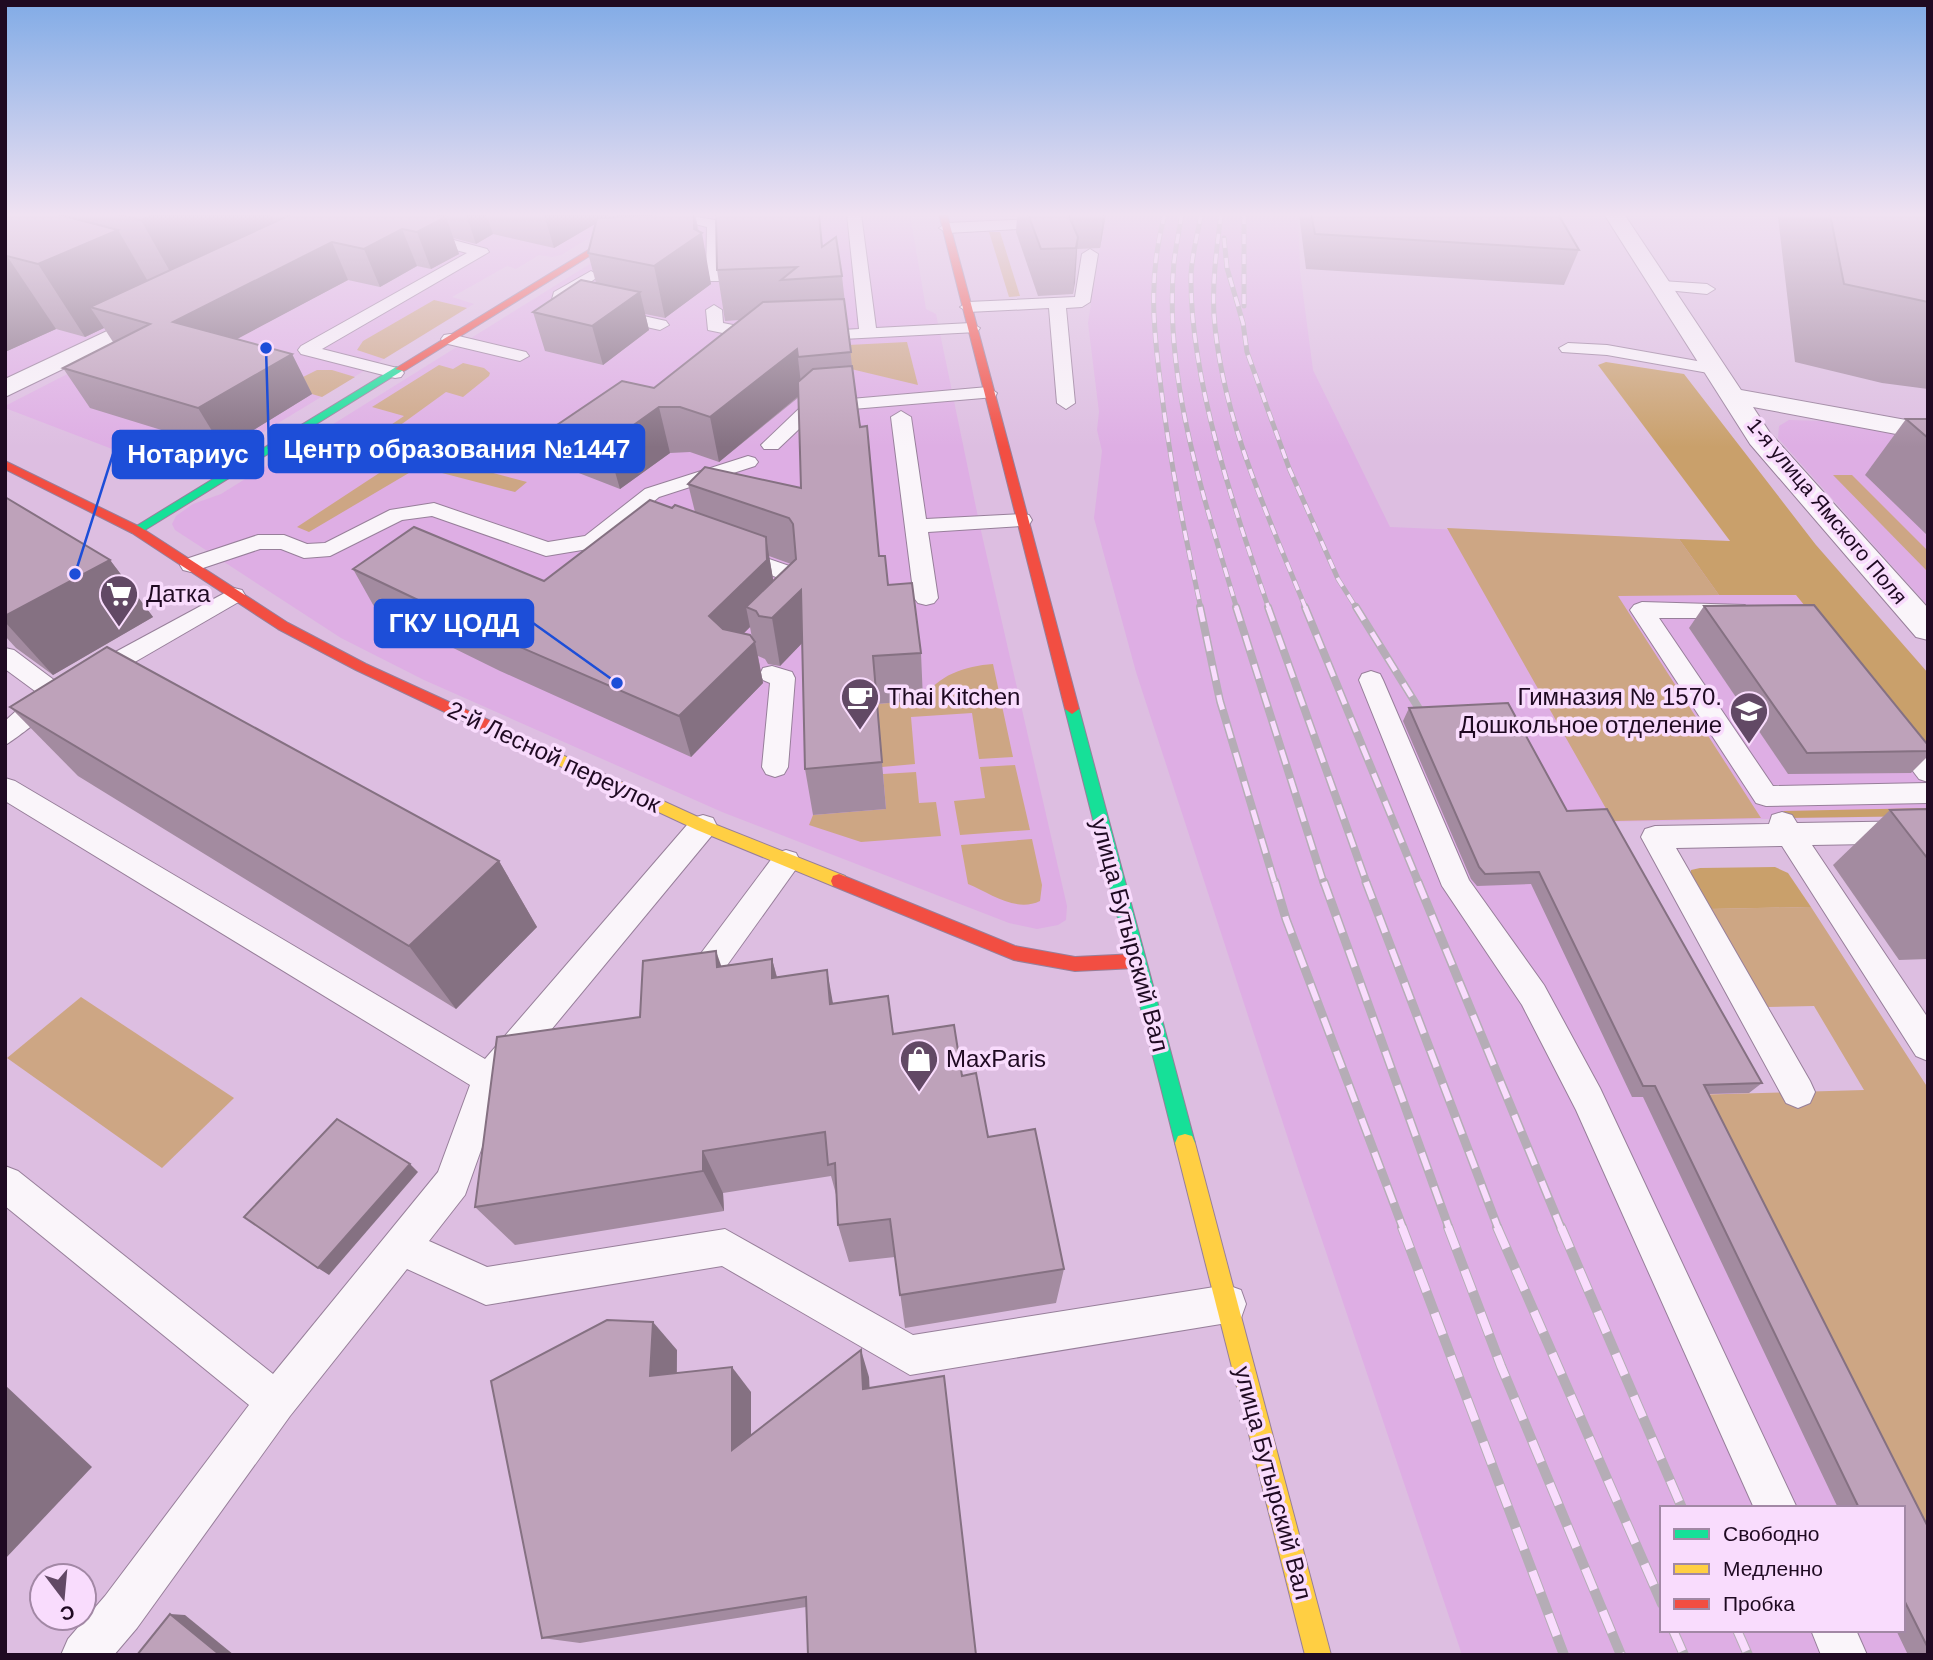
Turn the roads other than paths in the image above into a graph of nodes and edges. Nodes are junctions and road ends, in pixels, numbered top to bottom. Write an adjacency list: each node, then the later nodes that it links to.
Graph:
1 (411, 291): 21 (lane)
2 (528, 291): 17 (street)
3 (542, 291): 9 (lane)
4 (567, 291): 9 (lane)
5 (863, 291): 16 (lane)
6 (964, 291): 12 (street, улица Бутырский Вал)
7 (1084, 291): 10 (lane)
8 (1665, 291): 20 (street, 1-я улица Ямского Поля)
9 (560, 296): 14 (lane)
10 (1057, 303): 12 (lane); 25 (lane)
11 (175, 306): 22 (street)
12 (968, 307): 15 (street, улица Бутырский Вал)
13 (714, 310): 16 (lane)
14 (660, 325)
15 (971, 328): 16 (lane); 23 (street, улица Бутырский Вал)
16 (868, 334)
17 (450, 339): 19 (lane); 21 (street)
18 (1568, 348): 20 (lane)
19 (520, 356)
20 (1714, 369): 24 (street, 1-я улица Ямского Поля)
21 (395, 373): 34 (street)
22 (5, 389)
23 (988, 393): 28 (lane); 32 (street, улица Бутырский Вал)
24 (1733, 396): 27 (street); 42 (street, 1-я улица Ямского Поля)
25 (1066, 403)
26 (901, 417): 33 (lane)
27 (1928, 432)
28 (771, 445)
29 (748, 462): 31 (lane)
30 (5, 464): 34 (street, 2-й Лесной переулок)
31 (625, 514): 35 (lane); 37 (lane)
32 (1021, 520): 33 (lane); 58 (street, улица Бутырский Вал)
33 (916, 526): 39 (lane)
34 (136, 530): 37 (street, 2-й Лесной переулок)
35 (687, 537)
36 (712, 546): 41 (lane)
37 (191, 565): 38 (street, 2-й Лесной переулок)
38 (234, 595): 46 (lane); 54 (street, 2-й Лесной переулок)
39 (926, 598)
40 (1759, 610): 53 (lane)
41 (770, 623)
42 (1928, 629)
43 (5, 656): 46 (lane)
44 (772, 674): 49 (lane)
45 (1371, 680): 67 (lane)
46 (57, 695): 48 (lane)
47 (1884, 718): 50 (lane)
48 (5, 736)
49 (775, 767)
50 (1928, 772)
51 (5, 788): 61 (lane)
52 (1928, 793): 53 (lane)
53 (1766, 796): 56 (lane)
54 (702, 826): 57 (street, 2-й Лесной переулок); 61 (lane)
55 (1928, 832): 56 (lane)
56 (1790, 835): 60 (lane); 62 (lane)
57 (786, 861): 58 (street, 2-й Лесной переулок); 59 (lane)
58 (1136, 961): 65 (street, улица Бутырский Вал)
59 (704, 973)
60 (1928, 1046)
61 (489, 1079): 64 (lane)
62 (1798, 1092)
63 (5, 1183): 66 (lane)
64 (401, 1247): 65 (lane); 66 (lane)
65 (1227, 1304): 70 (street, улица Бутырский Вал)
66 (276, 1402): 69 (lane)
67 (1775, 1506)
68 (1834, 1632): 71 (lane)
69 (84, 1655)
70 (1318, 1655)
71 (1844, 1655)

